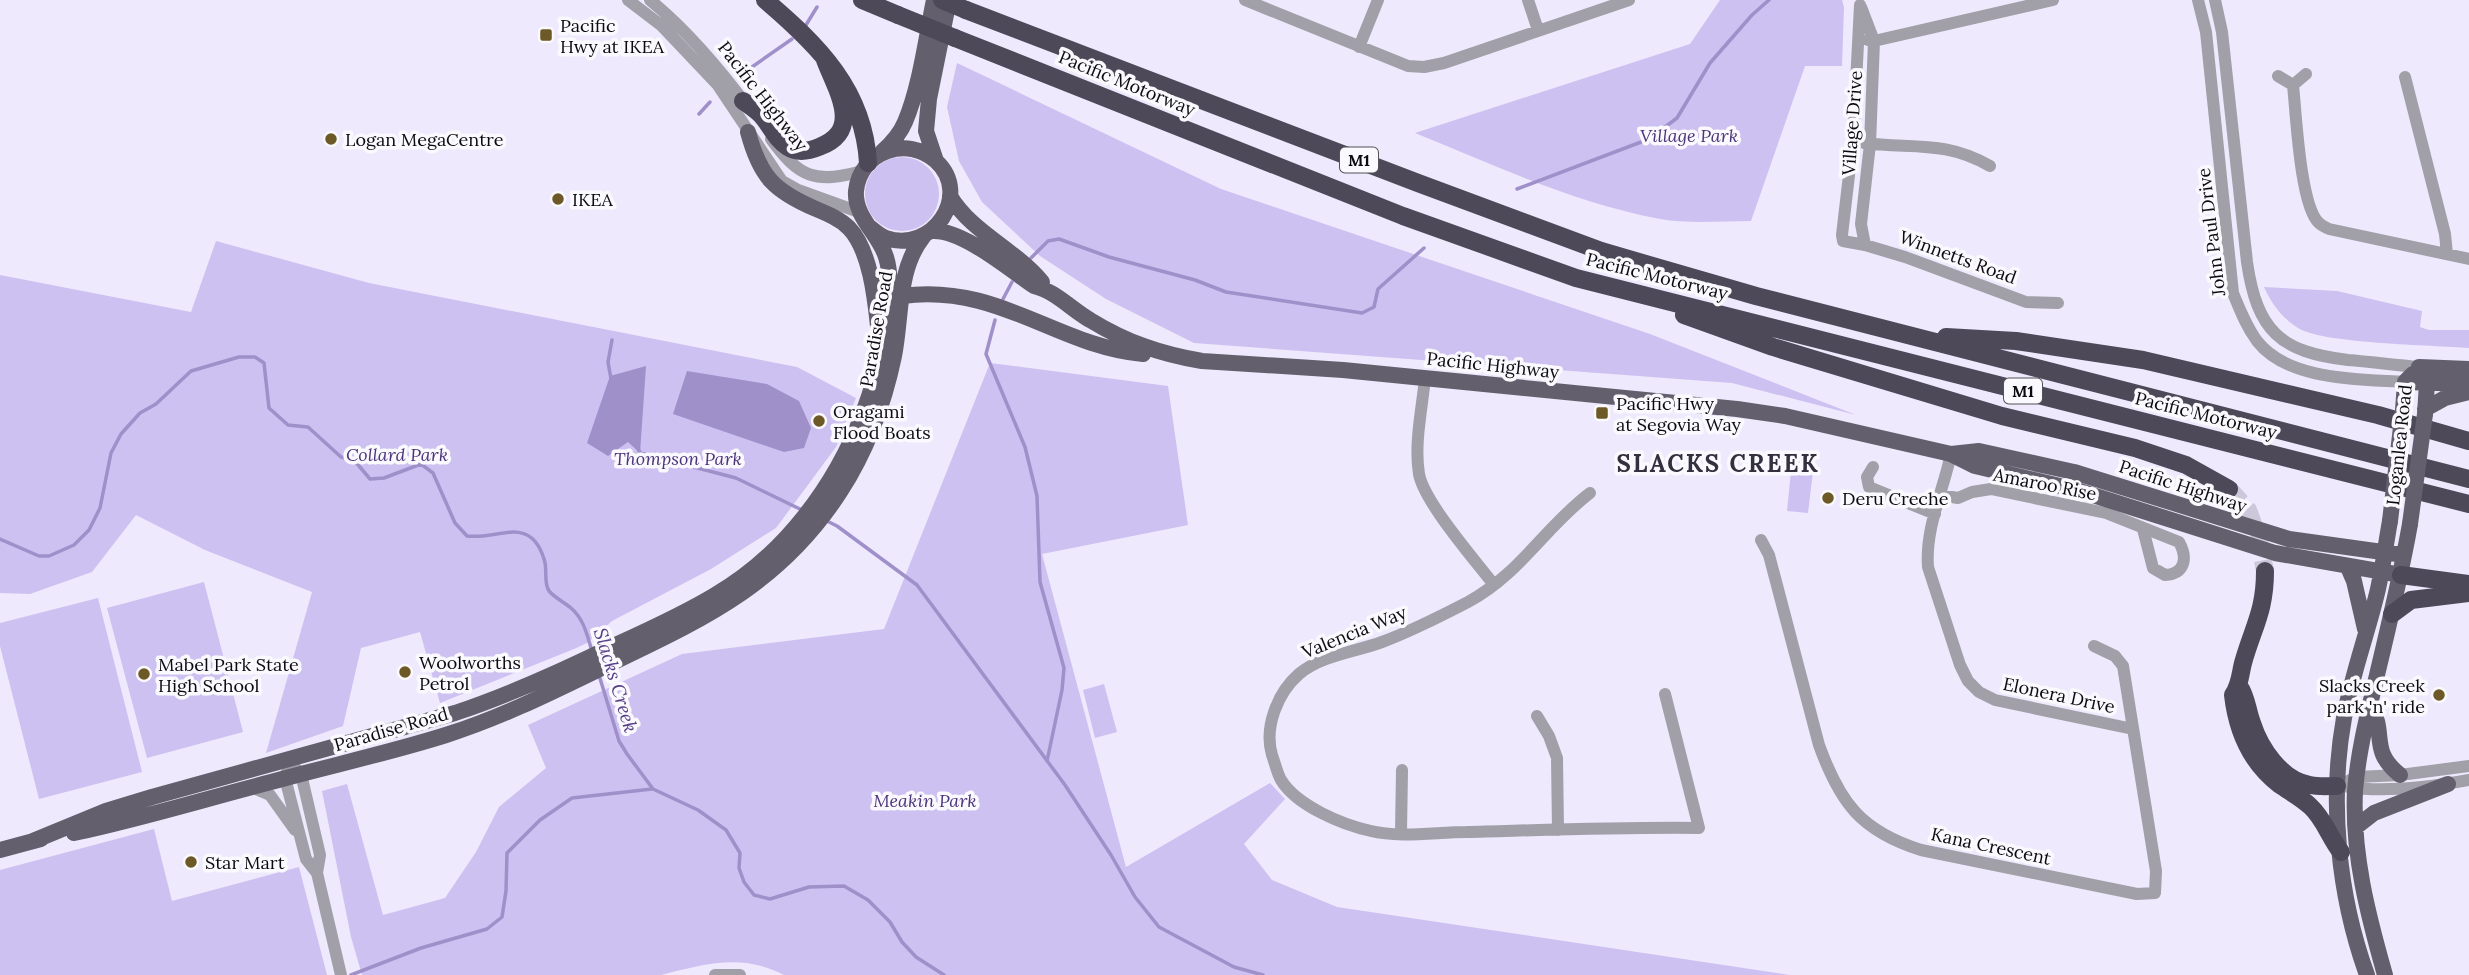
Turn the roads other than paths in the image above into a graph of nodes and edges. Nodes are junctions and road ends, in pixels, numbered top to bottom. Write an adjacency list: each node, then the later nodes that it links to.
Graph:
1 (628, 0): 26 (street, Pacific Highway)
2 (650, 0): 25 (street, Pacific Highway)
3 (765, 0): 20 (highway)
4 (862, 0): 39 (highway, Pacific Motorway / M1, bridge)
5 (934, 0): 30 (main road)
6 (942, 0): 43 (highway, Pacific Motorway / M1, bridge)
7 (949, 0): 29 (main road)
8 (1378, 0): 19 (street)
9 (1528, 0): 16 (street)
10 (1629, 0): 16 (street)
11 (2053, 0): 18 (street)
12 (2198, 0): 49 (street, John Paul Drive)
13 (2215, 0): 46 (street, John Paul Drive)
14 (1248, 1): 19 (street)
15 (1860, 3): 17 (street, Village Drive); 18 (street, Village Drive)
16 (1538, 30): 19 (street)
17 (1857, 39): 18 (street); 27 (street, Village Drive)
18 (1874, 40): 28 (street, Village Drive)
19 (1359, 47)
20 (825, 60): 25 (highway); 30 (highway)
21 (2306, 74): 24 (street)
22 (2278, 76): 24 (street)
23 (2405, 77): 37 (street)
24 (2293, 85): 37 (street)
25 (743, 101): 30 (street, Pacific Highway)
26 (748, 132): 33 (street, Pacific Highway); 45 (main road)
27 (1853, 141): 28 (street); 35 (street, Village Drive)
28 (1871, 144): 31 (street); 36 (street, Village Drive)
29 (936, 161): 30 (main road); 32 (main road)
30 (870, 163): 33 (main road)
31 (1990, 166)
32 (950, 196): 34 (main road); 40 (main road, Pacific Highway)
33 (864, 219): 34 (main road); 45 (main road, Paradise Road)
34 (928, 234): 40 (main road, Pacific Highway); 41 (main road, Paradise Road)
35 (1845, 242): 36 (street, Winnetts Road)
36 (1865, 245): 42 (street, Winnetts Road)
37 (2447, 254): 38 (street)
38 (2469, 259)
39 (1576, 278): 59 (highway); 62 (highway, Pacific Motorway / M1)
40 (1046, 289): 44 (main road, Pacific Highway)
41 (902, 296): 44 (main road); 58 (main road, Paradise Road)
42 (2057, 303)
43 (1908, 335): 54 (highway); 57 (highway, Pacific Motorway / M1)
44 (1152, 351): 48 (main road, Pacific Highway)
45 (880, 353): 58 (main road, Paradise Road)
46 (2419, 367): 47 (main road); 49 (main road, Loganlea Road); 50 (main road, Loganlea Road)
47 (2469, 369)
48 (1425, 378): 55 (main road, Pacific Highway); 73 (street)
49 (2405, 382): 50 (main road); 66 (main road, Loganlea Road, bridge)
50 (2427, 383): 51 (main road); 53 (main road, Loganlea Road)
51 (2469, 384)
52 (2469, 392): 53 (main road)
53 (2425, 411): 67 (main road, Loganlea Road, bridge)
54 (2469, 441)
55 (1951, 454): 61 (street, Elonera Drive); 66 (main road, Pacific Highway); 68 (main road, Pacific Highway)
56 (1873, 467): 63 (street)
57 (2469, 479)
58 (838, 481): 78 (main road, Paradise Road)
59 (2229, 489)
60 (1590, 493): 73 (street, Valencia Way)
61 (1940, 495): 63 (street, Elonera Drive); 64 (street, Amaroo Rise)
62 (2469, 504)
63 (1936, 514): 83 (street, Elonera Drive)
64 (2143, 529)
65 (1761, 540): 83 (street, Kana Crescent)
66 (2385, 552): 67 (main road, Pacific Highway); 70 (main road, Loganlea Road)
67 (2404, 555): 71 (main road, Loganlea Road)
68 (2348, 567): 70 (main road, Pacific Highway); 76 (main road)
69 (2265, 571): 79 (highway)
70 (2381, 573): 71 (main road, Pacific Highway); 76 (main road, Loganlea Road)
71 (2400, 575): 72 (highway); 75 (main road, Loganlea Road)
72 (2469, 584)
73 (1494, 585): 95 (street, Valencia Way)
74 (2469, 593): 75 (highway)
75 (2392, 614): 81 (main road, Loganlea Road)
76 (2365, 632): 90 (main road, Loganlea Road)
77 (2094, 646): 83 (street, Kana Crescent)
78 (579, 671): 84 (main road, Paradise Road); 88 (main road, Paradise Road)
79 (2239, 687): 90 (highway); 99 (highway)
80 (1665, 694): 94 (street, Valencia Way)
81 (2370, 704): 87 (main road); 90 (main road, Loganlea Road)
82 (1537, 716): 94 (street)
83 (2133, 729)
84 (289, 761): 88 (street); 97 (main road, Paradise Road)
85 (2469, 766): 87 (street)
86 (1402, 770): 95 (street)
87 (2400, 775): 90 (street)
88 (293, 776): 92 (main road, Paradise Road); 96 (street); 100 (street)
89 (2469, 780): 91 (street)
90 (2350, 784): 91 (street); 93 (main road, Loganlea Road); 99 (main road, Loganlea Road)
91 (2448, 784): 93 (main road)
92 (251, 787): 96 (street); 97 (main road, Paradise Road)
93 (2356, 827): 105 (main road, Loganlea Road)
94 (1559, 830): 95 (street, Valencia Way)
95 (1401, 833)
96 (301, 839): 100 (street)
97 (33, 841): 98 (main road, Paradise Road)
98 (0, 850)
99 (2341, 852): 104 (main road, Loganlea Road)
100 (317, 873): 101 (street)
101 (341, 975)
102 (715, 975): 103 (street)
103 (740, 975)
104 (2367, 975)
105 (2385, 975)

